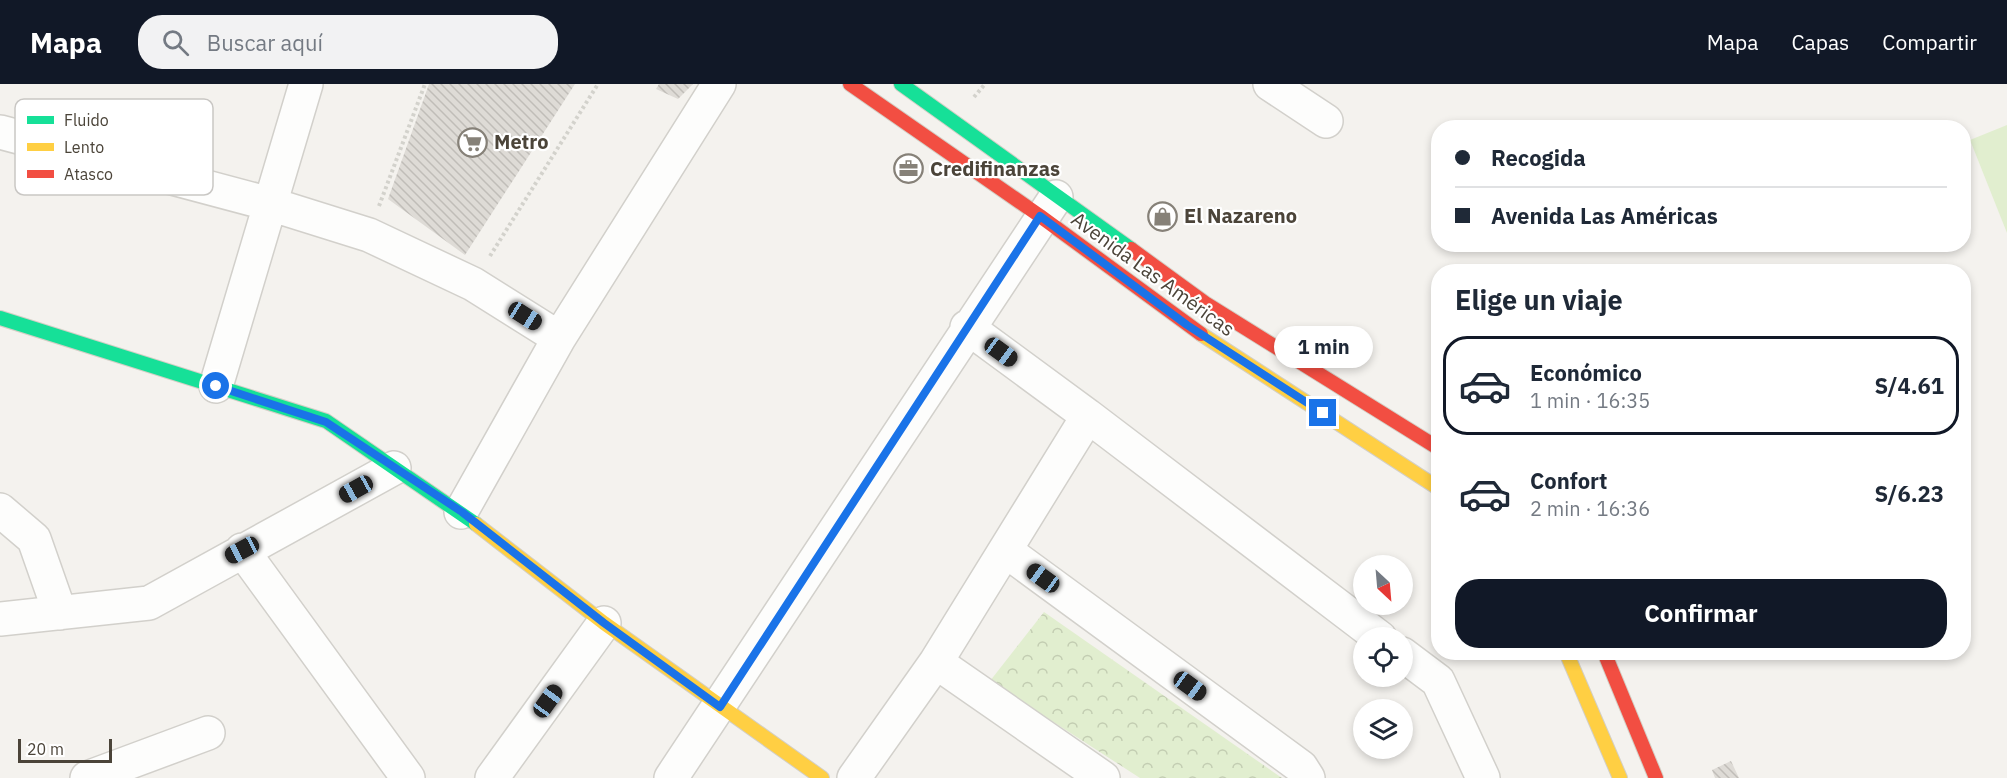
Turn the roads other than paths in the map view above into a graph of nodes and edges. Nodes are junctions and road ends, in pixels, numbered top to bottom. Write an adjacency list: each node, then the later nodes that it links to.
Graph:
1 (306, 84): 10 (street)
2 (719, 84): 14 (street)
3 (850, 84): 11 (main road, Avenida Las Américas)
4 (901, 84): 11 (main road, Avenida Las Américas)
5 (1270, 84): 6 (street)
6 (1326, 121)
7 (0, 132): 8 (street)
8 (15, 136)
9 (213, 189): 10 (street)
10 (270, 204): 14 (street); 15 (street)
11 (1048, 207): 13 (street); 17 (main road, Avenida Las Américas); 19 (main road, Avenida Las Américas)
12 (0, 318): 15 (main road)
13 (967, 327): 16 (street); 32 (street)
14 (559, 338): 21 (street)
15 (216, 386): 18 (main road)
16 (1088, 416): 23 (street); 27 (street)
17 (1431, 444)
18 (394, 468): 21 (main road); 22 (street)
19 (1431, 484)
20 (0, 510): 24 (street)
21 (462, 512): 26 (main road)
22 (242, 550): 24 (street); 35 (street)
23 (1006, 551): 30 (street); 41 (street)
24 (60, 613): 25 (street)
25 (0, 619)
26 (604, 623): 32 (main road); 36 (street)
27 (1366, 627)
28 (1569, 660): 43 (main road)
29 (1607, 660): 44 (main road)
30 (936, 662): 39 (street); 40 (street)
31 (1413, 662): 42 (street)
32 (720, 707): 37 (street); 38 (main road)
33 (208, 733): 34 (street)
34 (87, 778)
35 (408, 778)
36 (492, 778)
37 (671, 778)
38 (822, 778)
39 (854, 778)
40 (1103, 778)
41 (1308, 778)
42 (1483, 778)
43 (1620, 778)
44 (1656, 778)

